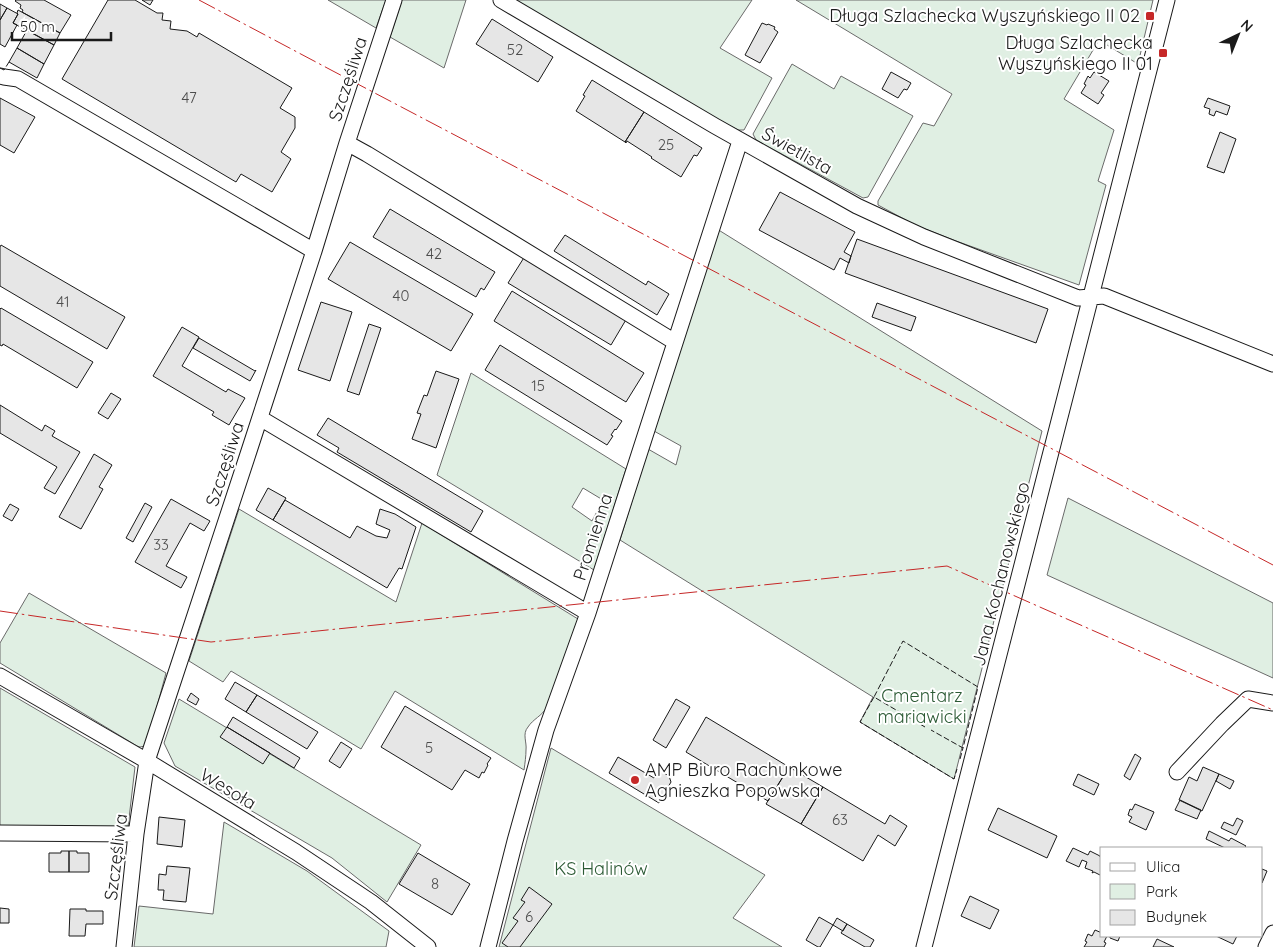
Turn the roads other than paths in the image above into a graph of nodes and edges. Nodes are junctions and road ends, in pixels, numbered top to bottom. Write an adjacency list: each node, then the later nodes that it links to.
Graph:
1 (394, 0): 6 (street, Szczęśliwa)
2 (501, 0): 5 (street, Świetlista)
3 (1167, 0): 8 (street, Jana Kochanowskiego)
4 (0, 76): 7 (street)
5 (740, 141): 8 (street, Świetlista); 9 (street, Promienna)
6 (347, 143): 7 (street, Szczęśliwa); 9 (street)
7 (314, 251): 11 (street, Szczęśliwa)
8 (1091, 297): 10 (street, Świetlista); 23 (street, Jana Kochanowskiego)
9 (675, 342): 12 (street, Promienna)
10 (1273, 364)
11 (260, 418): 12 (street); 15 (street, Szczęśliwa)
12 (588, 613): 22 (street, Promienna)
13 (0, 676): 15 (street, Wesoła)
14 (1273, 703): 16 (street)
15 (147, 761): 18 (street, Szczęśliwa); 21 (street, Wesoła)
16 (1177, 772)
17 (0, 833): 18 (street)
18 (136, 834): 20 (street, Szczęśliwa)
19 (1273, 933): 24 (street)
20 (124, 947)
21 (428, 947)
22 (488, 947)
23 (924, 947)
24 (1266, 947)

